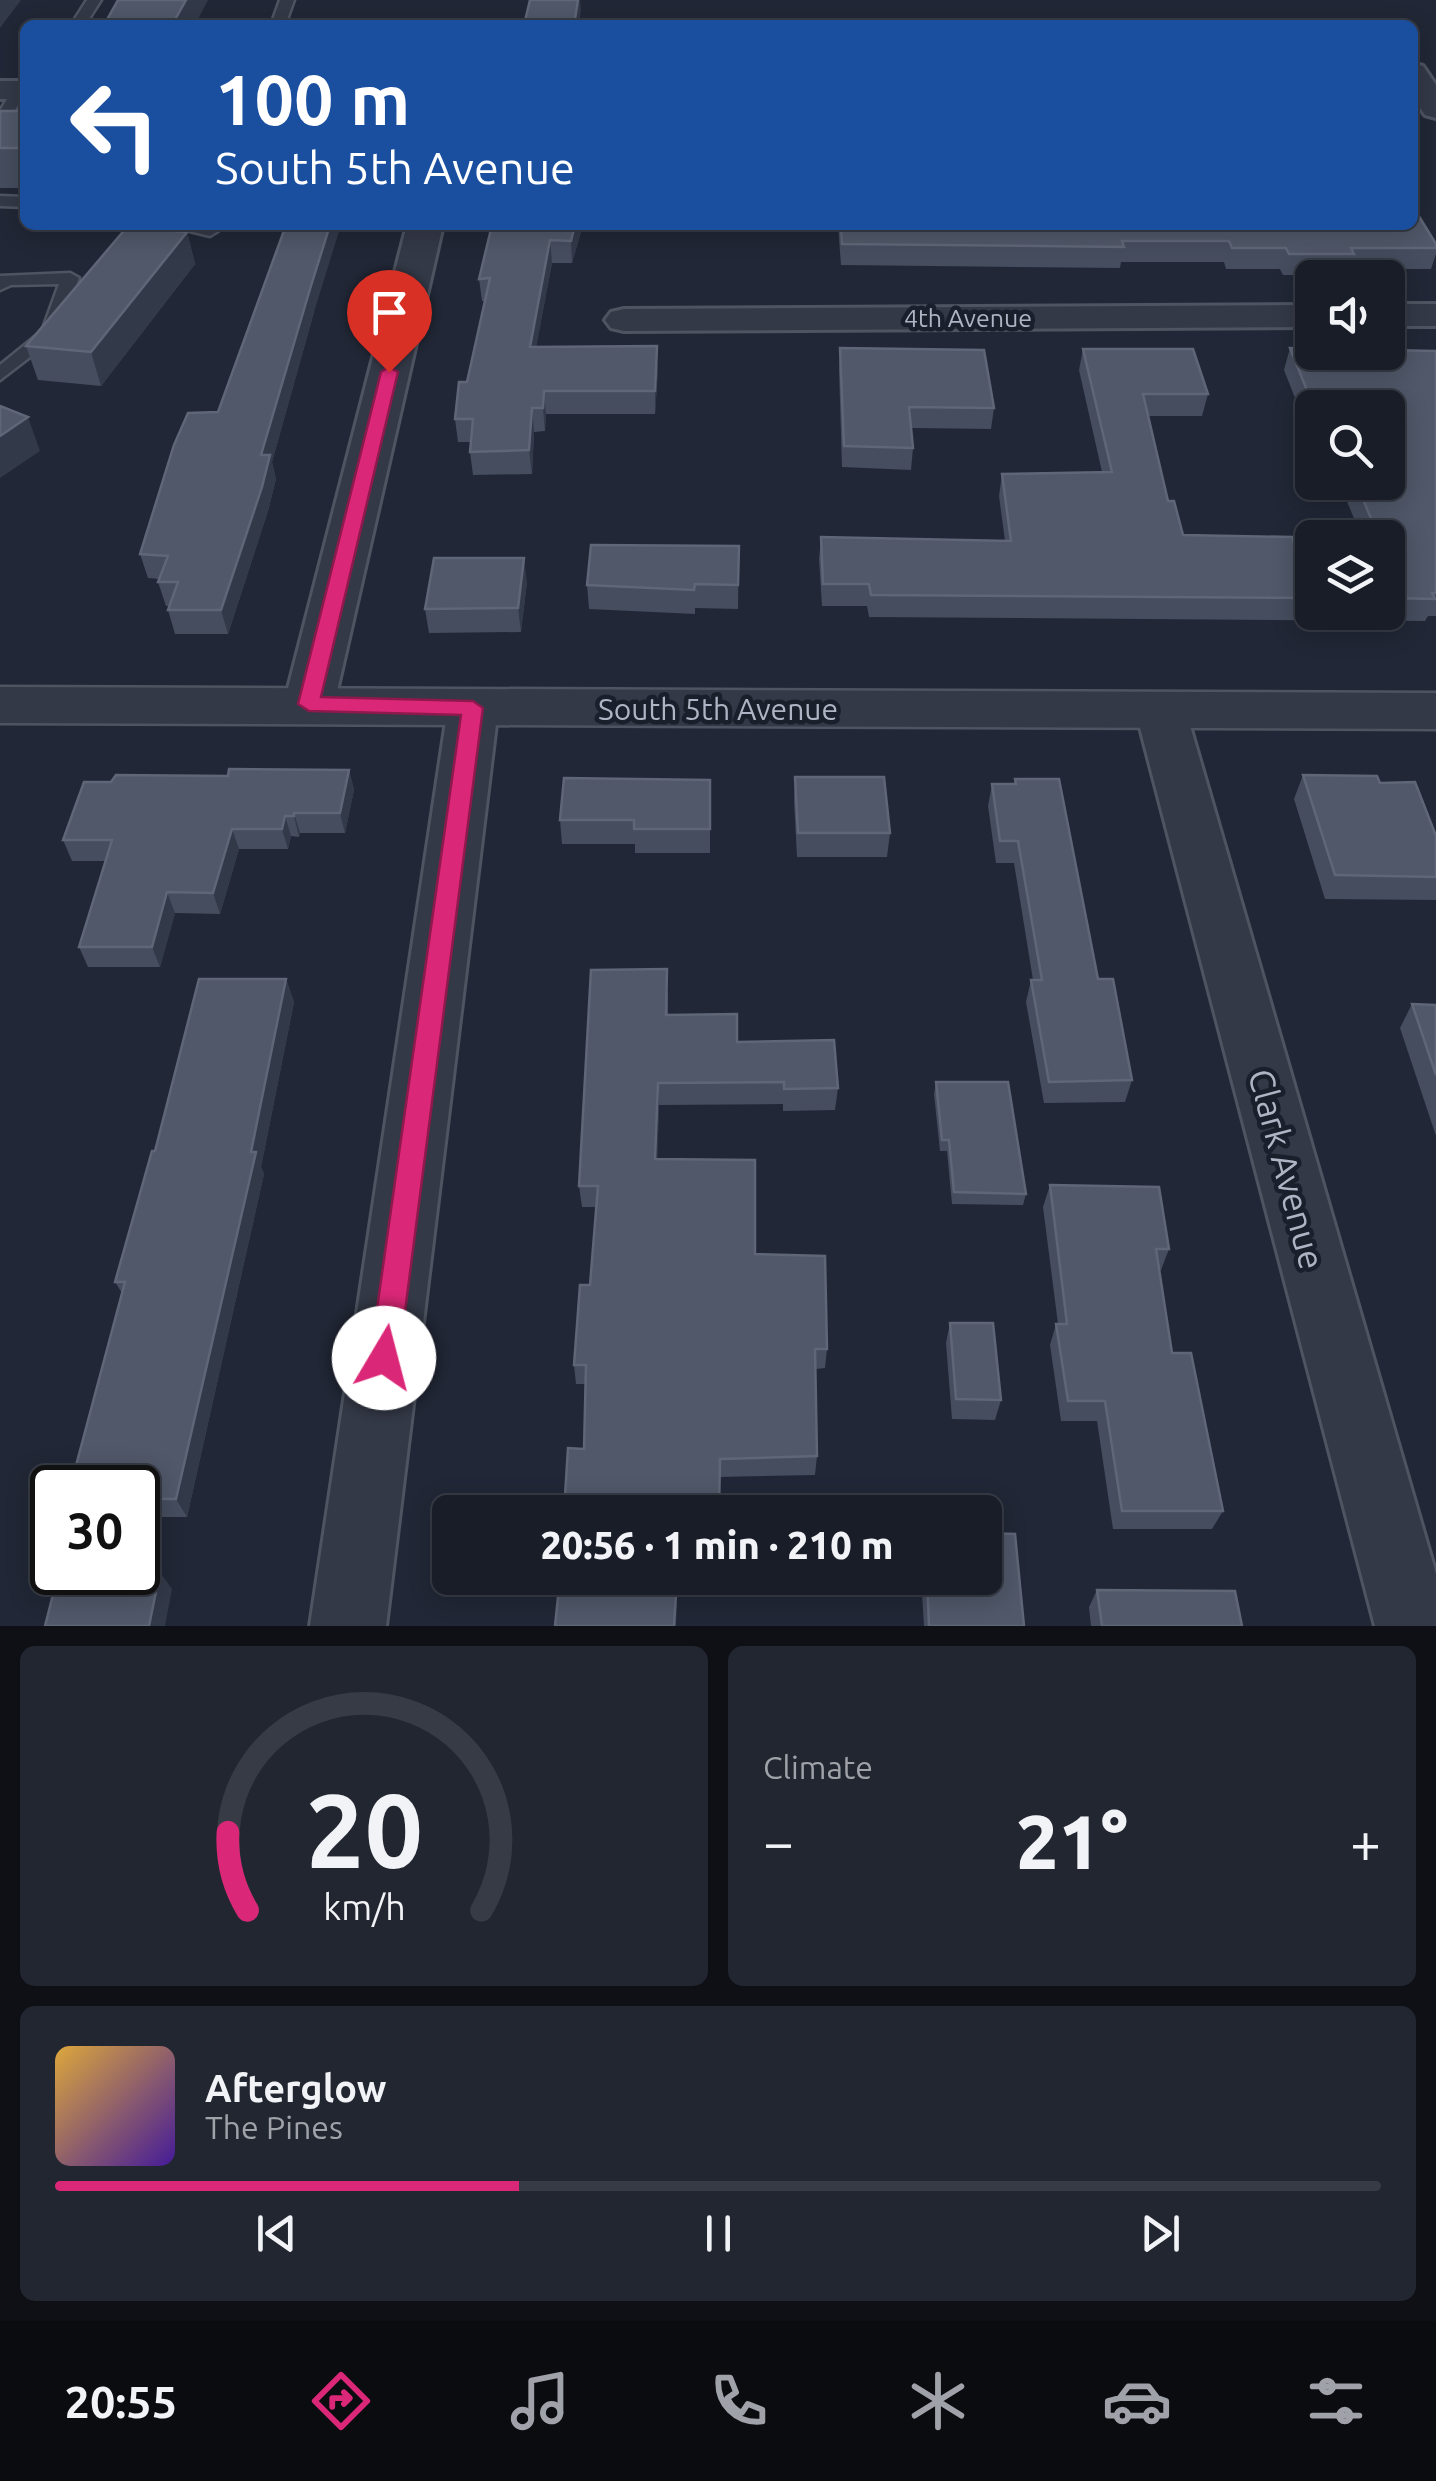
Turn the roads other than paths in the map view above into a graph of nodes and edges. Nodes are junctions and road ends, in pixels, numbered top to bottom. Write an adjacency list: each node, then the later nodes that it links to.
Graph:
1 (1418, 81): 2 (street)
2 (1436, 108)
3 (204, 230): 5 (lane)
4 (424, 230): 12 (street)
5 (210, 231)
6 (0, 285): 11 (lane)
7 (1405, 315): 8 (street)
8 (1436, 315)
9 (1295, 316): 10 (street, 4th Avenue)
10 (624, 320)
11 (0, 374)
12 (309, 704): 13 (street, South 5th Avenue); 14 (street, South 5th Avenue)
13 (0, 705)
14 (473, 708): 16 (street, South 5th Avenue); 17 (street)
15 (1436, 710): 16 (street, South 5th Avenue)
16 (1161, 712): 18 (street, Clark Avenue)
17 (348, 1626)
18 (1413, 1626)

